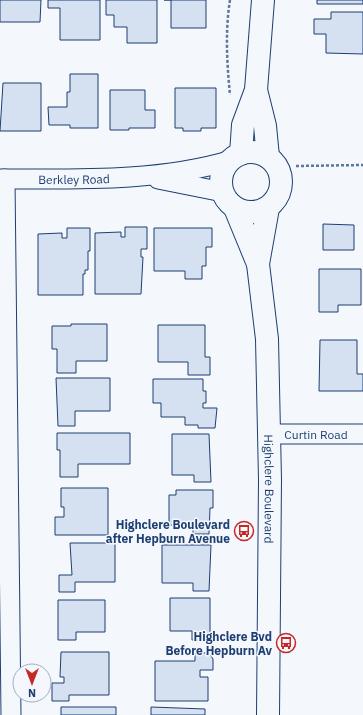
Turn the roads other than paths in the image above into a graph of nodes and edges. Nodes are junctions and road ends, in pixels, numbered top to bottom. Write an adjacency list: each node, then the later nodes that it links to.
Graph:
1 (262, 0): 2 (street, Highclere Boulevard)
2 (256, 90): 3 (street, Highclere Boulevard); 4 (street, Highclere Boulevard)
3 (236, 157): 4 (street); 5 (street, Berkley Road); 7 (street, Highclere Boulevard)
4 (268, 157): 8 (street, Highclere Boulevard)
5 (148, 176): 6 (street, Berkley Road); 7 (street, Berkley Road)
6 (3, 179): 12 (street)
7 (229, 200): 8 (street); 9 (street, Highclere Boulevard)
8 (268, 208): 9 (street, Highclere Boulevard)
9 (258, 264): 10 (street, Highclere Boulevard)
10 (268, 434): 11 (street, Curtin Road); 14 (street, Highclere Boulevard)
11 (363, 434)
12 (5, 596): 13 (street)
13 (11, 715)
14 (268, 715)

